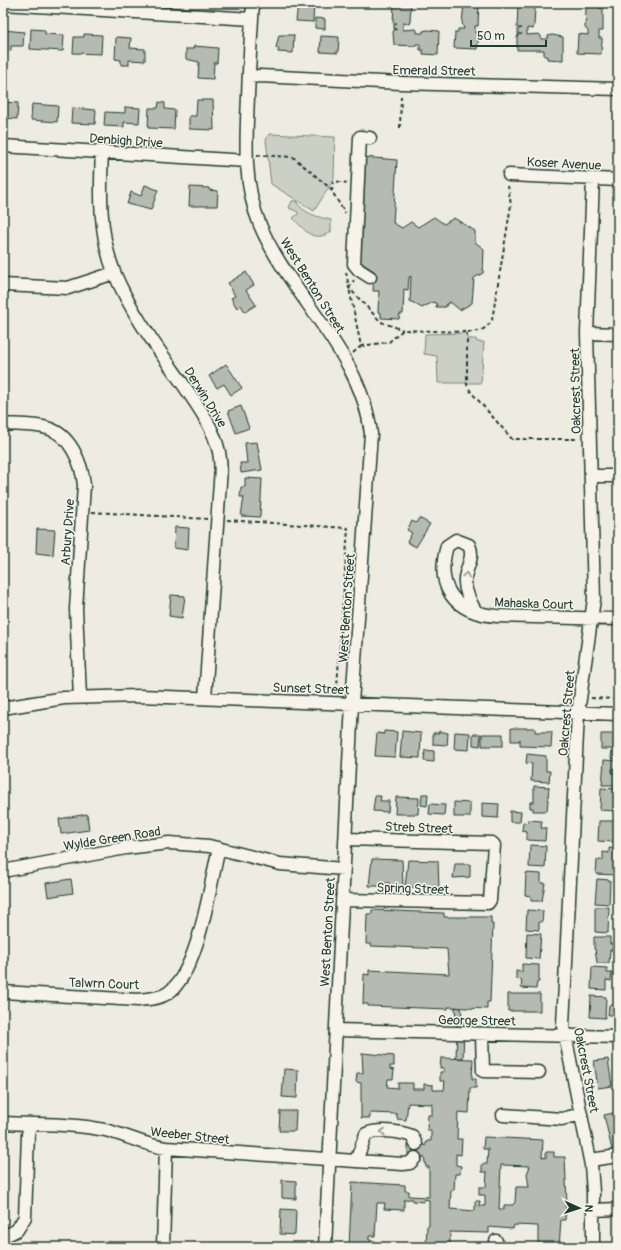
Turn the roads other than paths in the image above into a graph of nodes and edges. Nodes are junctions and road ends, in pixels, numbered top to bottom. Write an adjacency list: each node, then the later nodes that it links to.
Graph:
1 (253, 3): 3 (street, West Benton Street)
2 (3, 4): 3 (street)
3 (252, 19): 4 (street, West Benton Street)
4 (249, 77): 5 (street, Emerald Street); 9 (street, West Benton Street)
5 (618, 89)
6 (370, 138): 14 (street)
7 (3, 146): 8 (street, Denbigh Drive)
8 (102, 152): 9 (street, Denbigh Drive); 13 (street, Derwin Drive)
9 (251, 158): 26 (street, West Benton Street)
10 (509, 175): 11 (street, Koser Avenue)
11 (594, 179): 12 (street, Koser Avenue); 16 (street, Oakcrest Street)
12 (618, 180)
13 (114, 273): 15 (street); 25 (street, Derwin Drive)
14 (370, 278)
15 (3, 285)
16 (587, 333): 17 (street); 19 (street, Oakcrest Street)
17 (618, 334)
18 (3, 424): 24 (street, Arbury Drive)
19 (591, 476): 20 (street); 22 (street, Oakcrest Street)
20 (618, 476)
21 (476, 612): 21 (street, Mahaska Court, one-way to 21); 22 (street, Mahaska Court)
22 (592, 618): 23 (street, Mahaska Court); 28 (street, Oakcrest Street)
23 (618, 619)
24 (80, 697): 25 (street, Sunset Street); 27 (street, Sunset Street)
25 (205, 698): 26 (street, Sunset Street)
26 (352, 703): 28 (street, Sunset Street); 30 (street, West Benton Street)
27 (3, 708)
28 (578, 714): 29 (street, Sunset Street); 39 (street, Oakcrest Street)
29 (618, 714)
30 (346, 839): 32 (street, West Benton Street); 35 (street, Streb Street)
31 (219, 848): 32 (street, Wylde Green Road); 33 (street, Wylde Green Road); 36 (street, Talwrn Court)
32 (344, 868): 34 (street, West Benton Street)
33 (3, 871)
34 (342, 900): 35 (street, Spring Street); 37 (street, West Benton Street)
35 (483, 904)
36 (3, 992)
37 (336, 1030): 38 (street, George Street); 50 (street, West Benton Street)
38 (482, 1034): 39 (street, George Street); 41 (street)
39 (565, 1036): 40 (street, George Street); 42 (street, Oakcrest Street)
40 (618, 1037)
41 (539, 1072)
42 (581, 1114): 43 (street); 51 (street, Oakcrest Street)
43 (503, 1115)
44 (3, 1123): 45 (street, Weeber Street)
45 (30, 1125): 47 (street, Weeber Street); 55 (street)
46 (416, 1144): 52 (street, one-way to 52)
47 (166, 1148): 50 (street, Weeber Street); 56 (street)
48 (415, 1158): 52 (street, Weeber Street)
49 (618, 1158): 51 (street)
50 (330, 1160): 52 (street, Weeber Street); 57 (street, West Benton Street)
51 (590, 1160): 54 (street, Oakcrest Street)
52 (356, 1162)
53 (618, 1209): 54 (street)
54 (594, 1210): 58 (street, Oakcrest Street)
55 (3, 1237)
56 (163, 1247)
57 (325, 1247)
58 (594, 1247)

